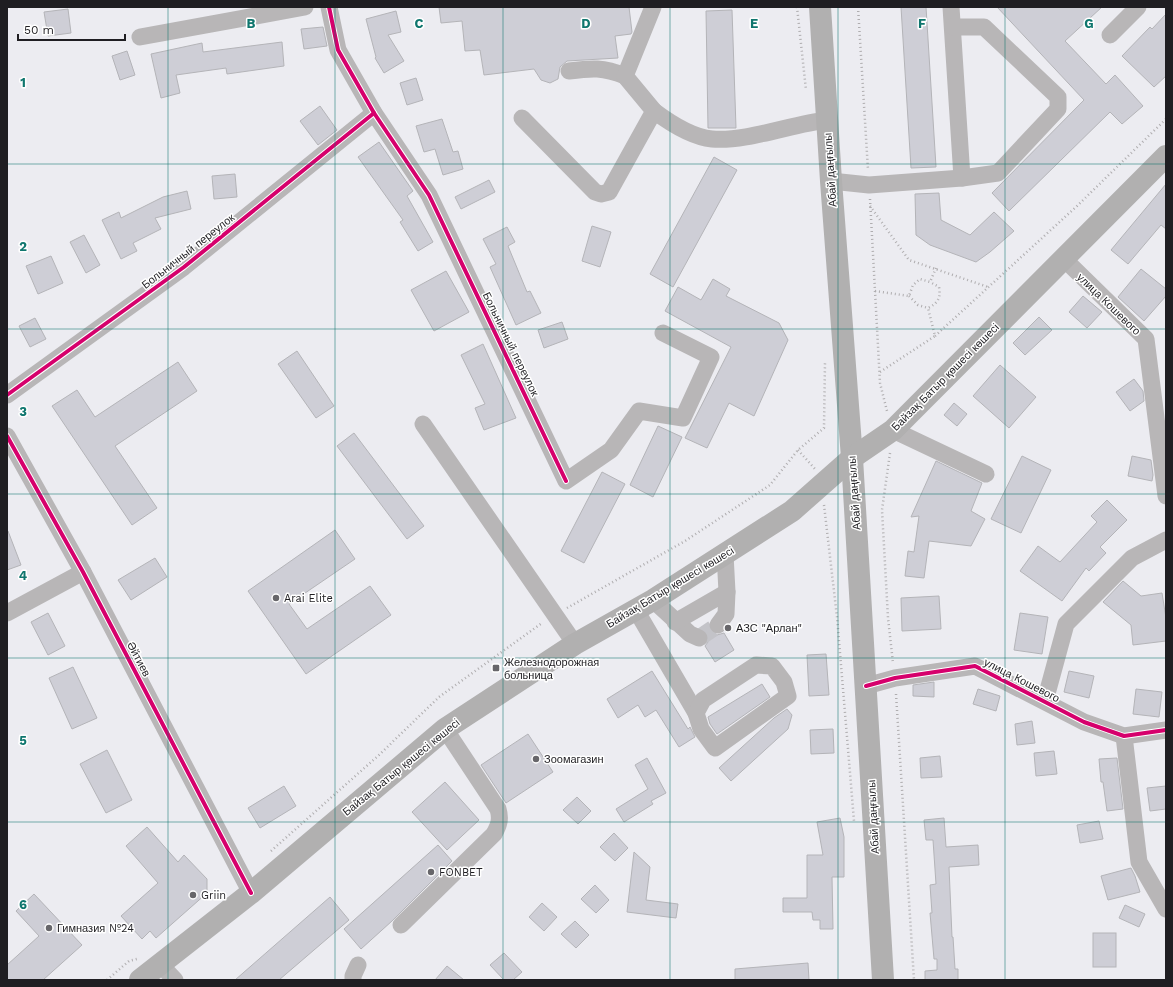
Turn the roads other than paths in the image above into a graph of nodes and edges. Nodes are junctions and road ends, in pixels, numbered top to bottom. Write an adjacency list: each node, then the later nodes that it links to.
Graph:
1 (305, 7): 9 (street)
2 (329, 7): 13 (street, Больничный переулок)
3 (653, 7): 11 (street)
4 (820, 7): 15 (main road, Абай даңғылы)
5 (951, 7): 7 (street)
6 (1138, 7): 8 (street)
7 (952, 27): 17 (street); 17 (street)
8 (1110, 35)
9 (140, 37)
10 (569, 71): 11 (street)
11 (625, 76): 12 (street)
12 (654, 111): 14 (street); 15 (street)
13 (374, 113): 20 (street, Больничный переулок); 21 (street, Больничный переулок)
14 (522, 118)
15 (827, 120): 18 (main road, Абай даңғылы)
16 (1166, 156): 19 (main road, Байзақ Батыр қөшесі көшесі)
17 (962, 178): 18 (street)
18 (831, 181): 25 (main road, Абай даңғылы)
19 (1063, 258): 23 (main road, Байзақ Батыр қөшесі көшесі); 27 (street, улица Кошевого)
20 (663, 333)
21 (7, 395)
22 (423, 424): 37 (street)
23 (893, 430): 25 (main road, Байзақ Батыр қөшесі көшесі); 26 (street)
24 (7, 436): 30 (street, Әйтиев)
25 (852, 458): 29 (main road, Байзақ Батыр қөшесі көшесі); 38 (main road, Абай даңғылы)
26 (986, 474)
27 (1166, 496)
28 (1166, 540): 39 (street, улица Кошевого)
29 (725, 554): 31 (street); 32 (main road, Байзақ Батыр қөшесі көшесі)
30 (83, 572): 33 (street); 44 (street, Әйтиев)
31 (727, 592): 34 (street); 35 (street)
32 (644, 605): 34 (street); 37 (main road, Байзақ Батыр қөшесі көшесі); 40 (street)
33 (7, 614)
34 (675, 622): 36 (street)
35 (718, 625)
36 (699, 638)
37 (575, 644): 41 (main road, Байзақ Батыр қөшесі көшесі)
38 (866, 686): 39 (street, улица Кошевого); 50 (main road, Абай даңғылы)
39 (1045, 701): 43 (street, улица Кошевого)
40 (696, 713): 40 (street)
41 (445, 729): 44 (main road, Байзақ Батыр қөшесі көшесі); 46 (street)
42 (1166, 730): 43 (street, улица Кошевого)
43 (1124, 736): 45 (street)
44 (251, 893): 47 (main road, Байзақ Батыр қөшесі көшесі)
45 (1166, 909)
46 (401, 925)
47 (160, 964): 48 (main road, Байзақ Батыр қөшесі көшесі); 49 (street)
48 (140, 980)
49 (175, 980)
50 (883, 980)

